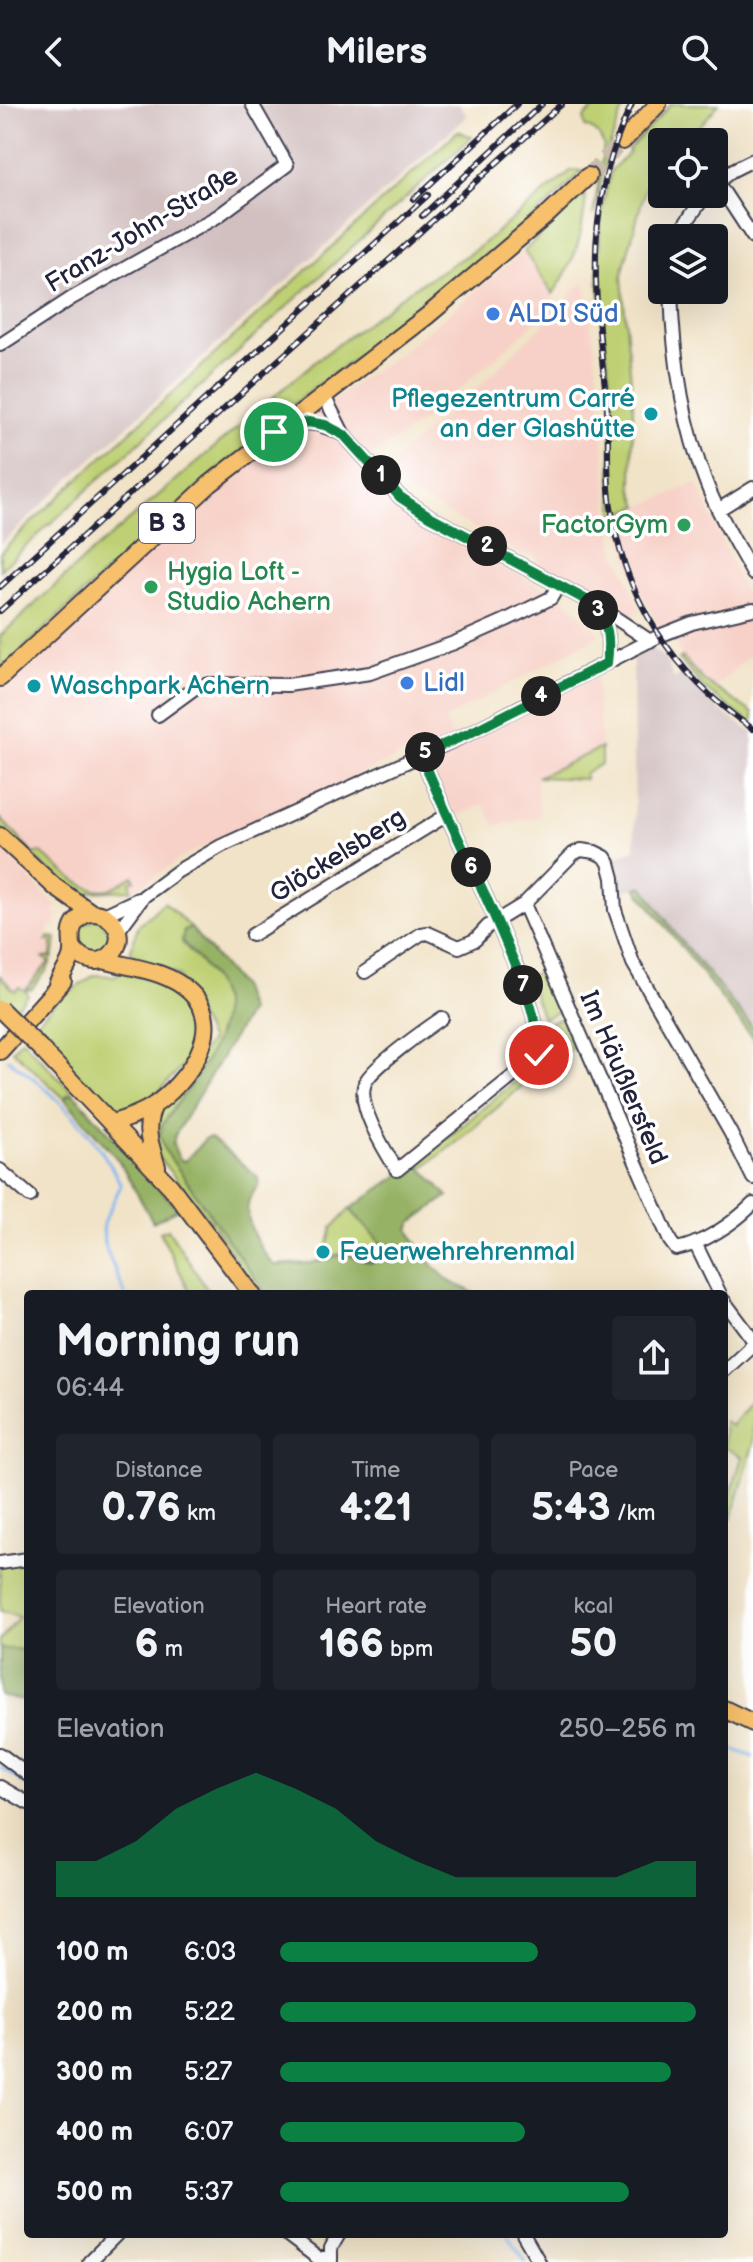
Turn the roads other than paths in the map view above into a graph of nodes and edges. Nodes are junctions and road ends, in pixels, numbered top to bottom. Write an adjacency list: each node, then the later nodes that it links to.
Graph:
1 (252, 104): 10 (street, Franz-John-Straße)
2 (658, 104): 3 (main road)
3 (623, 141)
4 (753, 160): 5 (street)
5 (728, 173)
6 (588, 176): 11 (main road, B 3)
7 (728, 202): 8 (street)
8 (753, 237)
9 (672, 304): 16 (street)
10 (0, 345)
11 (318, 398): 12 (street); 13 (main road, B 3); 14 (street)
12 (325, 425): 13 (street); 14 (street)
13 (274, 432): 23 (main road, B 3)
14 (344, 435): 18 (street)
15 (753, 488): 16 (street)
16 (718, 510): 17 (street)
17 (753, 574)
18 (558, 586): 20 (street); 24 (street)
19 (753, 609): 21 (street)
20 (599, 612): 21 (street); 22 (street)
21 (650, 641): 22 (street)
22 (607, 663): 25 (street)
23 (0, 678)
24 (158, 715)
25 (421, 754): 26 (street); 29 (street)
26 (447, 815): 32 (street); 34 (street, Glöckelsberg)
27 (0, 836): 28 (main road)
28 (55, 887): 31 (main road); 33 (main road)
29 (144, 896): 31 (street); 35 (street)
30 (524, 904): 32 (street); 48 (street); 51 (street, Im Häußlersfeld)
31 (98, 914): 33 (main road); 35 (main road)
32 (498, 922): 39 (street); 42 (street)
33 (74, 924): 36 (main road)
34 (252, 935)
35 (118, 938): 37 (main road); 38 (main road)
36 (73, 948): 37 (main road); 40 (main road)
37 (96, 961): 38 (main road); 40 (main road)
38 (153, 972): 44 (main road)
39 (365, 972)
40 (57, 985): 43 (main road)
41 (0, 1009): 45 (main road, bridge)
42 (442, 1018)
43 (0, 1051)
44 (151, 1112): 45 (main road); 47 (main road)
45 (118, 1128): 47 (main road)
46 (0, 1170): 49 (street)
47 (159, 1176): 52 (main road)
48 (753, 1178)
49 (30, 1196)
50 (753, 1204): 51 (street)
51 (695, 1243): 53 (street)
52 (249, 1290)
53 (718, 1290)
54 (728, 1307): 56 (street)
55 (753, 1318): 56 (street)
56 (742, 1327): 57 (street)
57 (753, 1342): 58 (street)
58 (728, 1367)
59 (24, 1560): 60 (street)
60 (0, 1563)
61 (728, 1711): 62 (main road)
62 (753, 1723)
63 (0, 1754): 64 (street)
64 (24, 1772)
65 (0, 1787): 66 (street)
66 (24, 1801)
67 (113, 2238): 72 (street)
68 (291, 2238): 71 (street)
69 (338, 2238): 71 (street)
70 (525, 2238): 73 (street)
71 (330, 2259)
72 (89, 2262)
73 (539, 2262)

